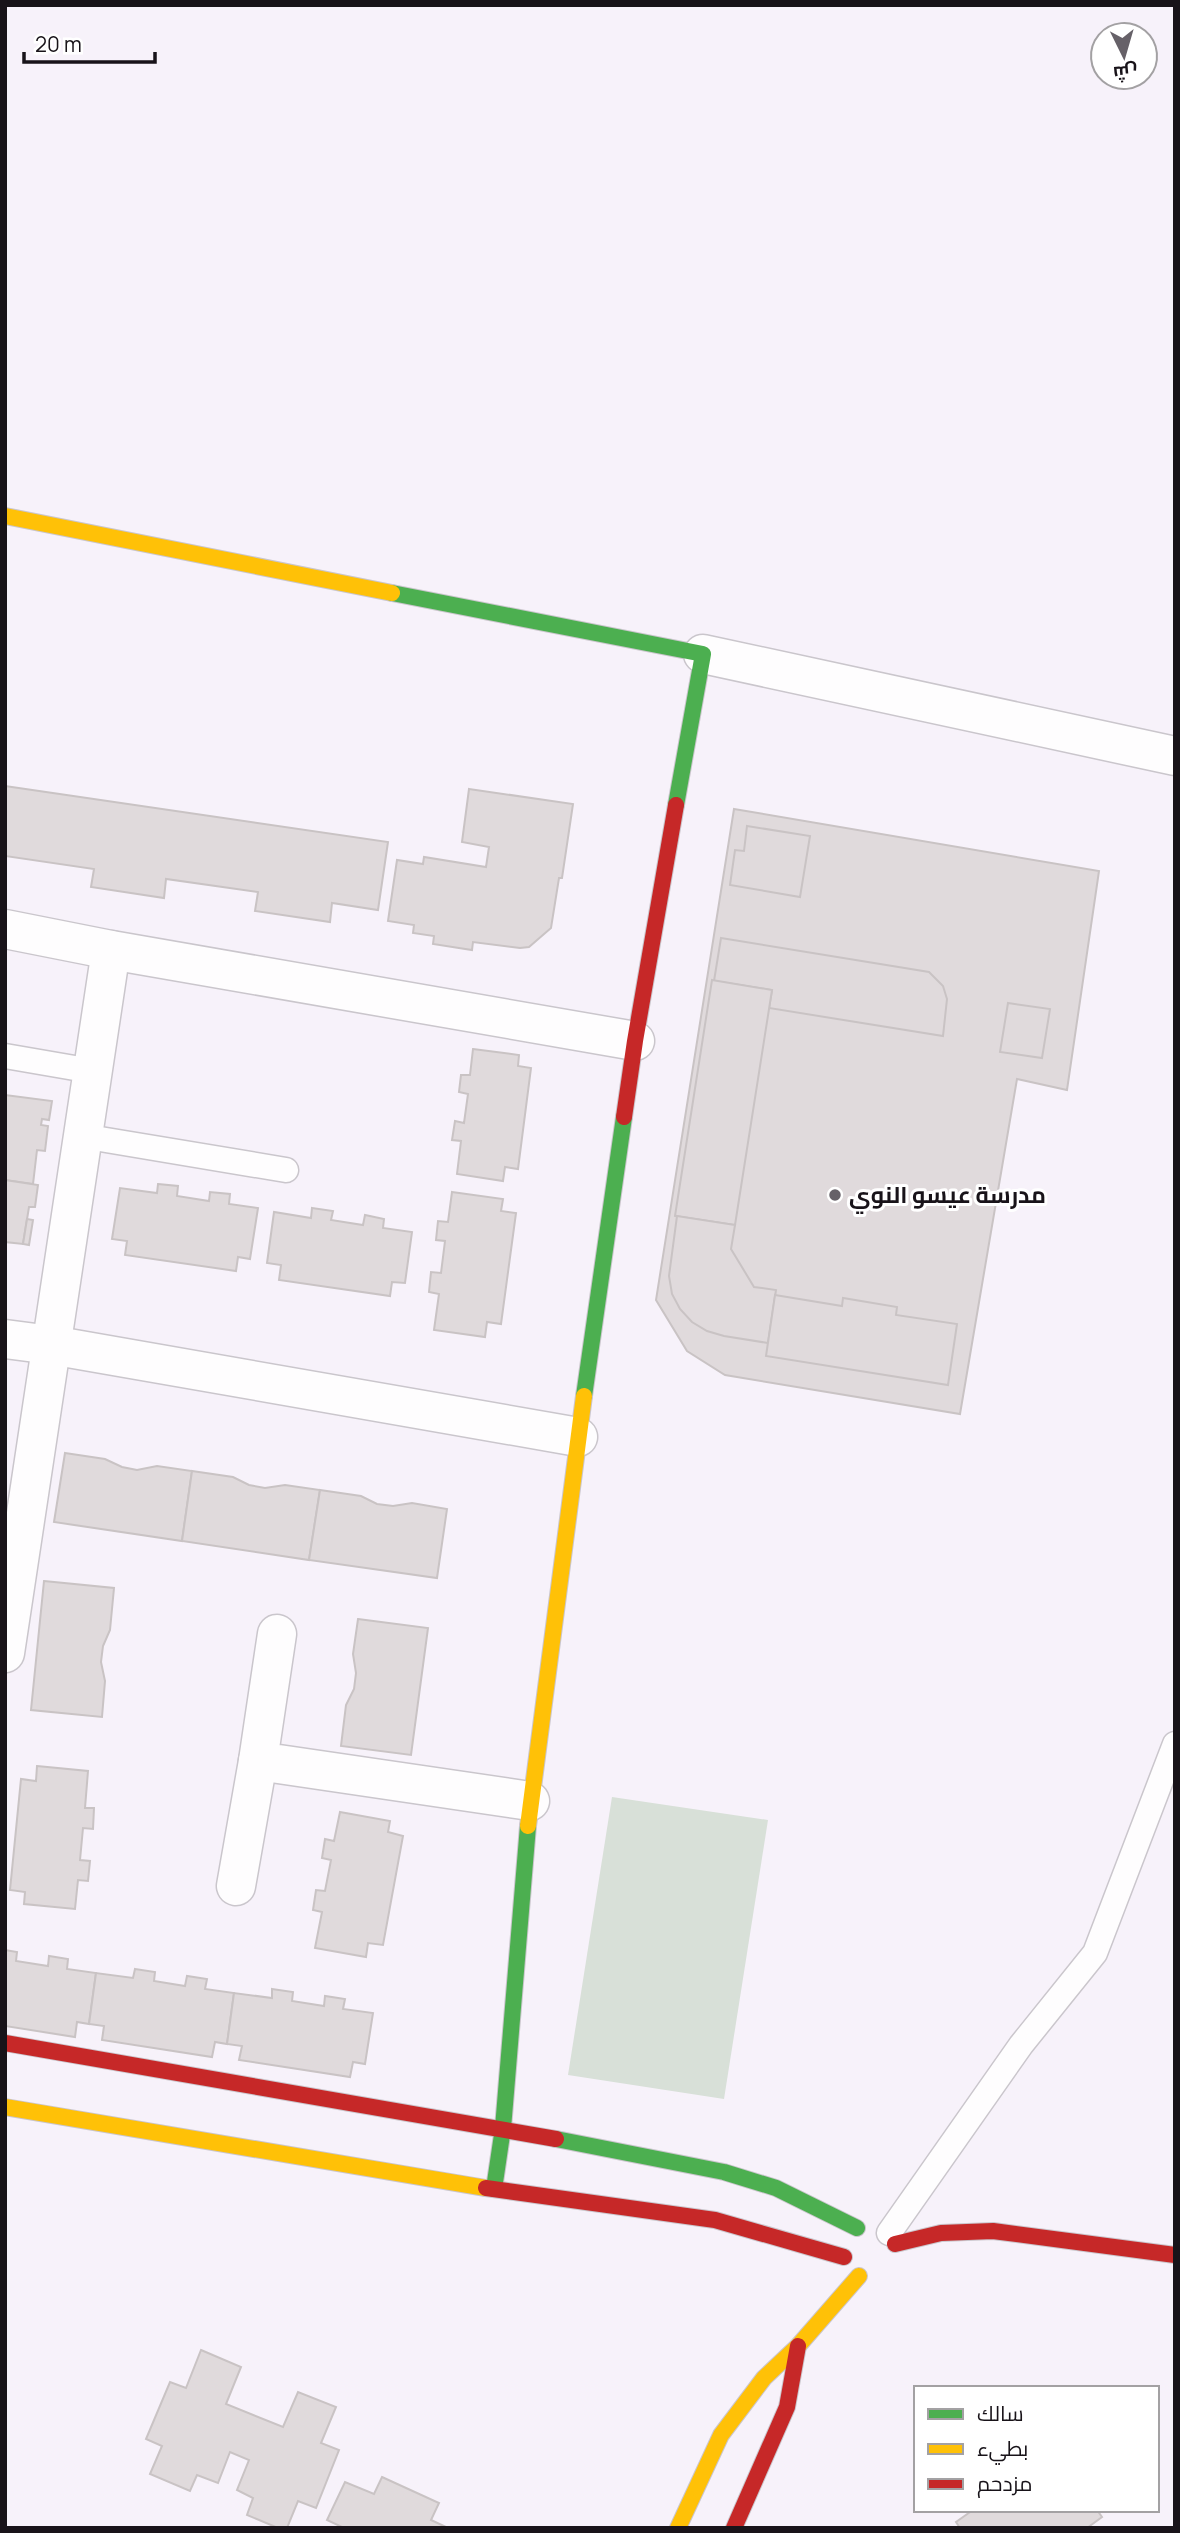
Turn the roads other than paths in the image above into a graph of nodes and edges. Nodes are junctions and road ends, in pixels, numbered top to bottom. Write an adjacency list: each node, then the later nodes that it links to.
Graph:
1 (5, 516): 2 (street)
2 (703, 654): 3 (street); 6 (street)
3 (1175, 756)
4 (5, 929): 5 (street)
5 (111, 950): 6 (street); 8 (street)
6 (635, 1041): 13 (street)
7 (5, 1056): 8 (lane)
8 (92, 1071): 9 (street)
9 (82, 1136): 10 (lane); 12 (street)
10 (286, 1170)
11 (5, 1339): 12 (street)
12 (51, 1345): 13 (street); 14 (street)
13 (578, 1437): 19 (street)
14 (13, 1536): 16 (street)
15 (277, 1634): 18 (street)
16 (5, 1653)
17 (1175, 1744): 26 (lane)
18 (258, 1761): 19 (street); 20 (street)
19 (530, 1801): 23 (street)
20 (236, 1886)
21 (5, 2043): 23 (street)
22 (5, 2107): 24 (street)
23 (503, 2127): 24 (street); 25 (street)
24 (494, 2189): 28 (street)
25 (857, 2228): 26 (street); 28 (street)
26 (893, 2245): 27 (street)
27 (1175, 2255)
28 (844, 2257): 29 (street)
29 (859, 2276): 30 (street); 31 (street)
30 (876, 2277)
31 (798, 2346): 32 (street); 33 (street)
32 (678, 2528)
33 (734, 2528)

